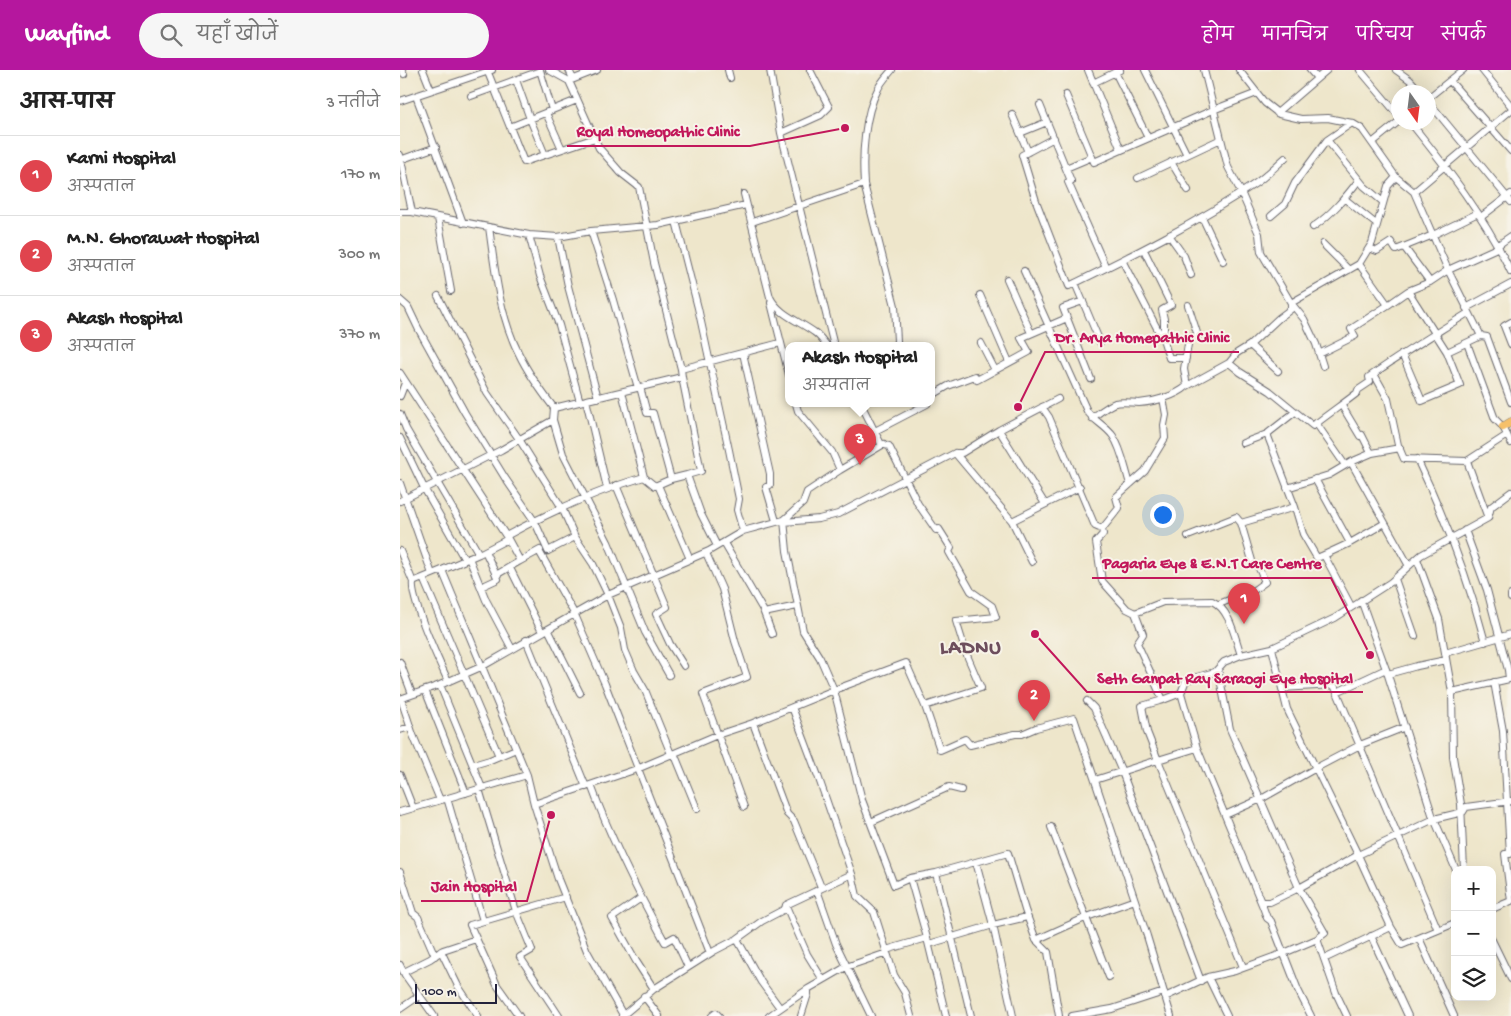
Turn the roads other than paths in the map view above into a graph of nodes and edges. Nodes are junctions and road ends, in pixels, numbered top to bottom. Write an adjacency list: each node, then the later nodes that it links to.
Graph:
1 (423, 70): 30 (street)
2 (489, 70): 29 (street); 30 (street)
3 (540, 70): 24 (street); 44 (street)
4 (549, 70): 25 (street)
5 (569, 70): 25 (street)
6 (597, 70): 25 (street)
7 (728, 70): 22 (street)
8 (770, 70): 55 (street)
9 (810, 70): 55 (street)
10 (892, 70): 80 (street)
11 (1088, 70): 27 (street)
12 (1145, 70): 50 (street)
13 (1204, 70): 42 (street)
14 (1239, 70): 32 (street)
15 (1310, 70): 23 (street)
16 (1327, 70): 23 (street)
17 (1360, 70): 40 (street)
18 (1396, 70): 28 (street)
19 (1463, 70): 26 (street)
20 (1482, 70): 39 (street)
21 (1118, 71): 27 (street); 59 (street)
22 (730, 78)
23 (1317, 78): 45 (street)
24 (516, 80): 29 (street); 47 (street)
25 (571, 80): 36 (street)
26 (1450, 81): 31 (street); 51 (street)
27 (1093, 83): 66 (street)
28 (1415, 85)
29 (494, 87): 35 (street); 52 (street)
30 (430, 90): 34 (street)
31 (1436, 92)
32 (1257, 93): 42 (street); 45 (street)
33 (1066, 95): 71 (street)
34 (416, 96): 37 (street); 63 (street)
35 (471, 96)
36 (578, 100): 44 (street); 57 (street)
37 (400, 101)
38 (1040, 105): 48 (street)
39 (1511, 106)
40 (1391, 107)
41 (1436, 109): 64 (street)
42 (1213, 110): 50 (street); 60 (street)
43 (1511, 110): 51 (street)
44 (549, 112): 47 (street); 65 (street)
45 (1277, 113): 49 (street)
46 (1012, 114): 56 (street)
47 (530, 119): 52 (street); 69 (street)
48 (1047, 122): 56 (street); 58 (street)
49 (1352, 123): 61 (street); 62 (street)
50 (1173, 127): 59 (street); 70 (street)
51 (1491, 127): 64 (street); 67 (street)
52 (510, 128): 69 (street)
53 (1391, 128): 62 (street)
54 (1416, 130): 75 (street)
55 (781, 133): 89 (street)
56 (1020, 133): 68 (street)
57 (595, 138): 65 (street); 100 (street)
58 (1054, 138): 68 (street); 76 (street)
59 (1148, 138): 66 (street)
60 (1221, 139): 70 (street); 82 (street)
61 (1328, 140): 79 (street); 93 (street)
62 (1372, 144): 77 (street)
63 (436, 147): 72 (street); 98 (street)
64 (1467, 148): 75 (street); 85 (street)
65 (562, 149): 69 (street)
66 (1121, 150): 71 (street)
67 (1511, 151)
68 (1028, 152): 125 (street)
69 (545, 155)
70 (1187, 155): 74 (street)
71 (1092, 157): 76 (street)
72 (400, 158): 91 (street)
73 (1285, 158): 82 (street)
74 (1171, 162): 78 (street); 81 (street)
75 (1445, 166): 83 (street); 92 (street)
76 (1066, 168): 117 (street)
77 (1396, 177): 83 (street); 87 (street)
78 (1138, 178)
79 (1359, 180): 86 (street); 87 (street)
80 (864, 184): 89 (street); 146 (street)
81 (1188, 190)
82 (1241, 192): 94 (street); 134 (street)
83 (1414, 192): 105 (street)
84 (744, 194): 88 (street)
85 (1510, 198): 92 (street)
86 (1345, 199): 99 (street); 102 (street)
87 (1383, 202): 99 (street)
88 (746, 205): 96 (street); 97 (street)
89 (800, 207): 97 (street); 145 (street)
90 (400, 212): 91 (street)
91 (412, 212): 95 (street)
92 (1480, 215): 105 (street); 110 (street)
93 (1271, 216)
94 (1202, 217): 106 (street); 115 (street)
95 (438, 218): 98 (street); 127 (street)
96 (676, 221): 100 (street); 159 (street)
97 (752, 222): 131 (street)
98 (463, 223): 101 (street)
99 (1376, 224): 112 (street)
100 (646, 226): 103 (street); 164 (street)
101 (489, 227): 104 (street); 187 (street)
102 (1313, 227)
103 (591, 230): 108 (street); 173 (street)
104 (530, 235): 108 (street); 180 (street)
105 (1433, 235): 111 (street); 120 (street)
106 (1169, 236): 113 (street); 122 (street)
107 (1511, 236): 110 (street)
108 (558, 237): 177 (street)
109 (1323, 244): 119 (street)
110 (1499, 246): 120 (street); 121 (street)
111 (1404, 247): 112 (street); 124 (street)
112 (1368, 248): 116 (street)
113 (1144, 250): 114 (street); 148 (street)
114 (1122, 260): 117 (street); 148 (street)
115 (1223, 261)
116 (1359, 264): 119 (street); 136 (street)
117 (1106, 268): 125 (street)
118 (1024, 270): 140 (street)
119 (1349, 270): 134 (street)
120 (1448, 270): 124 (street); 137 (street)
121 (1511, 272)
122 (1191, 275)
123 (1007, 280): 141 (street)
124 (1430, 282): 128 (street)
125 (1076, 283): 133 (street)
126 (1511, 284): 137 (street)
127 (451, 292)
128 (1408, 292): 136 (street); 142 (street)
129 (980, 295): 161 (street)
130 (438, 296): 201 (street)
131 (770, 297): 144 (street); 150 (street)
132 (400, 300): 208 (street)
133 (1083, 301): 138 (street); 147 (street)
134 (1291, 303): 153 (street); 156 (street)
135 (1188, 305): 158 (street)
136 (1388, 305): 156 (street)
137 (1467, 311): 142 (street); 143 (street)
138 (1067, 318): 140 (street); 170 (street)
139 (1511, 322): 152 (street)
140 (1049, 326): 141 (street); 190 (street)
141 (1031, 333): 161 (street)
142 (1435, 334): 154 (street); 157 (street)
143 (1481, 336): 149 (street); 181 (street)
144 (824, 342)
145 (833, 342)
146 (896, 342)
147 (1100, 342)
148 (1164, 342): 158 (street)
149 (1467, 342): 154 (street); 194 (street)
150 (780, 343): 155 (street); 160 (street)
151 (981, 343): 165 (street)
152 (1511, 344)
153 (1250, 346): 162 (street); 166 (street)
154 (1447, 352): 157 (street)
155 (743, 353): 159 (street); 235 (street)
156 (1319, 354): 163 (street)
157 (1402, 354): 168 (street)
158 (1186, 358): 172 (street)
159 (710, 361): 164 (street); 243 (street)
160 (785, 361)
161 (1009, 362): 165 (street)
162 (1230, 363): 172 (street); 188 (street)
163 (1323, 366)
164 (681, 369): 169 (street)
165 (995, 370): 176 (street)
166 (1278, 372)
167 (400, 374): 171 (street)
168 (1374, 374): 182 (street); 205 (street)
169 (682, 377): 173 (street); 214 (street)
170 (1092, 379)
171 (405, 383): 175 (street); 212 (street)
172 (1187, 386): 178 (street)
173 (639, 387): 174 (street); 217 (street)
174 (622, 392): 177 (street); 215 (street)
175 (400, 396)
176 (935, 396)
177 (598, 398): 180 (street)
178 (1162, 398): 190 (street); 221 (street)
179 (1058, 399): 186 (street)
180 (583, 401): 187 (street); 226 (street)
181 (1511, 402)
182 (1342, 406): 193 (street); 207 (street)
183 (797, 407): 213 (street)
184 (862, 407): 196 (street)
185 (913, 407): 196 (street)
186 (1042, 407): 195 (street); 224 (street)
187 (554, 408): 191 (street)
188 (1296, 412): 193 (street); 198 (street)
189 (400, 414): 197 (street)
190 (1092, 418): 221 (street)
191 (552, 420): 201 (street); 229 (street)
192 (1511, 422): 194 (main road)
193 (1316, 423): 211 (street)
194 (1503, 427): 199 (street)
195 (999, 430): 206 (street); 231 (street)
196 (875, 431): 204 (street)
197 (408, 433): 200 (street); 219 (street)
198 (1267, 434): 202 (street); 227 (street)
199 (1507, 435): 203 (street); 210 (street)
200 (400, 437): 225 (street)
201 (519, 439): 208 (street); 233 (street)
202 (1243, 443)
203 (1511, 443)
204 (884, 444): 213 (street); 216 (street)
205 (1400, 448): 207 (street); 209 (street)
206 (955, 452): 216 (street); 237 (street)
207 (1371, 454): 211 (street)
208 (492, 455): 212 (street); 238 (street)
209 (1417, 459): 210 (street); 247 (street)
210 (1467, 461): 234 (street)
211 (1348, 464): 218 (street); 240 (street)
212 (462, 469): 219 (street); 246 (street)
213 (840, 470): 236 (street)
214 (687, 475): 217 (street); 250 (street)
215 (644, 477): 222 (street); 223 (street)
216 (905, 478): 236 (street); 314 (street)
217 (670, 479): 223 (street)
218 (1315, 479): 227 (street); 249 (street)
219 (437, 482): 225 (street); 254 (street)
220 (400, 483): 230 (street)
221 (1130, 484): 241 (street)
222 (616, 485): 226 (street); 267 (street)
223 (658, 485): 258 (street)
224 (1080, 487): 231 (street); 241 (street)
225 (424, 488): 230 (street); 257 (street)
226 (607, 488): 229 (street)
227 (1287, 488): 232 (street)
228 (1511, 492): 234 (street)
229 (586, 497): 233 (street); 272 (street)
230 (403, 499): 265 (street)
231 (1045, 504): 237 (street)
232 (1295, 507): 239 (street); 256 (street)
233 (562, 508): 238 (street); 245 (street)
234 (1488, 518): 242 (street)
235 (776, 521): 236 (street); 243 (street)
236 (784, 521): 276 (street)
237 (1012, 521): 261 (street)
238 (535, 522): 246 (street); 251 (street)
239 (1242, 523): 244 (street); 275 (street)
240 (1385, 523): 249 (street); 262 (street)
241 (1102, 529): 279 (street)
242 (1465, 530): 247 (street); 285 (street)
243 (743, 531): 248 (street)
244 (1188, 536)
245 (575, 537): 251 (street); 273 (street)
246 (507, 538): 254 (street); 260 (street)
247 (1452, 538): 259 (street); 287 (street)
248 (724, 542): 250 (street); 278 (street)
249 (1350, 543): 256 (street)
250 (717, 546): 255 (street)
251 (546, 547): 253 (street)
252 (400, 551): 270 (street)
253 (539, 551): 260 (street); 280 (street)
254 (482, 552): 257 (street); 266 (street)
255 (706, 553): 258 (street); 320 (street)
256 (1324, 555): 277 (street)
257 (467, 559): 264 (street); 271 (street)
258 (690, 559): 267 (street)
259 (1416, 559): 262 (street); 291 (street)
260 (520, 561): 263 (street)
261 (1032, 562)
262 (1409, 566): 269 (street)
263 (510, 568): 266 (street); 281 (street)
264 (442, 570): 265 (street); 293 (street)
265 (432, 574): 268 (street)
266 (496, 574): 271 (street)
267 (653, 575): 272 (street); 294 (street)
268 (424, 578): 270 (street); 298 (street)
269 (1395, 579): 274 (street); 284 (street)
270 (413, 582): 300 (street)
271 (481, 587): 289 (street)
272 (626, 587): 273 (street); 299 (street)
273 (608, 595): 280 (street); 324 (street)
274 (1361, 600): 277 (street); 297 (street)
275 (1219, 604): 279 (street); 290 (street)
276 (797, 606): 278 (street); 305 (street)
277 (1351, 606): 288 (street)
278 (764, 613): 282 (street)
279 (1135, 613): 313 (street)
280 (575, 615): 281 (street); 329 (street)
281 (545, 630): 286 (street); 308 (street)
282 (772, 634)
283 (1511, 634): 285 (street)
284 (1416, 636)
285 (1500, 637): 287 (street); 296 (street)
286 (526, 640): 289 (street); 334 (street)
287 (1485, 642): 291 (street)
288 (1272, 648): 290 (street); 303 (street)
289 (512, 649): 293 (street)
290 (1241, 655): 295 (street)
291 (1446, 657): 297 (street); 307 (street)
292 (400, 662): 310 (street)
293 (483, 666): 298 (street); 322 (street)
294 (684, 666)
295 (1218, 669): 309 (street); 339 (street)
296 (1510, 670): 301 (street)
297 (1387, 672): 306 (street); 318 (street)
298 (464, 674): 300 (street); 325 (street)
299 (669, 675)
300 (448, 681): 302 (street)
301 (1494, 682): 307 (street); 340 (street)
302 (440, 685): 304 (street); 327 (street)
303 (1282, 688): 306 (street); 328 (street)
304 (425, 690): 310 (street); 337 (street)
305 (834, 690): 314 (street); 315 (street); 349 (street)
306 (1337, 692): 321 (street)
307 (1452, 692): 346 (street)
308 (580, 693)
309 (1181, 693): 313 (street); 323 (street)
310 (412, 694): 311 (street)
311 (400, 699): 317 (street)
312 (1087, 700): 330 (street)
313 (1163, 700): 326 (street)
314 (925, 706): 333 (street)
315 (792, 707): 316 (street); 358 (street)
316 (753, 723): 320 (street); 361 (street)
317 (410, 727): 319 (street); 338 (street)
318 (1405, 727): 321 (street); 348 (street)
319 (400, 730)
320 (717, 735): 324 (street); 342 (street)
321 (1360, 745): 328 (street); 351 (street)
322 (516, 748): 325 (street); 332 (street)
323 (1197, 748): 326 (street); 347 (street)
324 (672, 753): 329 (street); 344 (street)
325 (499, 756): 327 (street)
326 (1158, 760): 330 (street); 395 (street)
327 (473, 766): 335 (street)
328 (1316, 768): 339 (street); 352 (street)
329 (637, 769): 334 (street); 388 (street)
330 (1122, 772): 333 (street); 401 (street)
331 (400, 775): 343 (street)
332 (526, 775): 335 (street); 341 (street)
333 (1095, 780): 364 (street)
334 (589, 786): 341 (street); 363 (street)
335 (480, 788): 337 (street); 369 (street)
336 (961, 790): 349 (street)
337 (466, 792): 338 (street)
338 (444, 799): 343 (street); 372 (street)
339 (1260, 799): 347 (street); 360 (street)
340 (1508, 802): 346 (street); 365 (street)
341 (534, 804): 362 (street)
342 (744, 807)
343 (413, 808): 345 (street)
344 (697, 809)
345 (400, 812)
346 (1461, 813): 348 (street); 355 (street)
347 (1225, 815): 366 (street)
348 (1434, 820): 351 (street); 354 (street)
349 (871, 822): 359 (street)
350 (1051, 826): 371 (street)
351 (1399, 835): 352 (street); 376 (street)
352 (1358, 855): 360 (street); 375 (street)
353 (976, 862): 357 (street); 370 (street); 373 (street)
354 (1454, 866)
355 (1464, 866)
356 (400, 872): 390 (street)
357 (936, 873): 359 (street); 378 (street)
358 (852, 874): 361 (street); 387 (street)
359 (910, 878): 384 (street)
360 (1299, 888): 366 (street); 383 (street)
361 (819, 889): 367 (street); 394 (street)
362 (566, 897): 369 (street); 415 (street)
363 (641, 898): 393 (street); 402 (street)
364 (1136, 900): 371 (street); 404 (street)
365 (1511, 901): 368 (street)
366 (1262, 902): 389 (street)
367 (786, 906): 380 (street); 400 (street)
368 (1496, 907)
369 (516, 911): 372 (street); 414 (street)
370 (1027, 917): 373 (street); 382 (street)
371 (1087, 917): 382 (street); 397 (street)
372 (483, 921): 381 (street)
373 (993, 925): 378 (street); 424 (street)
374 (1451, 925): 376 (street)
375 (1391, 927): 377 (street); 379 (street)
376 (1438, 930): 379 (street)
377 (1371, 936): 391 (street); 431 (street)
378 (953, 937): 384 (street); 423 (street)
379 (1420, 938): 432 (street)
380 (737, 939): 388 (street); 407 (street)
381 (476, 940): 386 (street); 413 (street)
382 (1036, 940): 425 (street)
383 (1317, 940): 389 (street); 391 (street)
384 (928, 941): 387 (street); 422 (street)
385 (1496, 948): 399 (street)
386 (441, 951): 390 (street); 412 (street)
387 (887, 951): 394 (street); 421 (street)
388 (710, 953): 393 (street)
389 (1284, 953): 395 (street); 429 (street)
390 (435, 956): 396 (street)
391 (1324, 960): 430 (street)
392 (400, 965): 396 (street)
393 (688, 967): 402 (street)
394 (846, 967): 400 (street); 420 (street)
395 (1242, 967): 398 (street)
396 (404, 972): 405 (street)
397 (1109, 977)
398 (1208, 977): 401 (street); 428 (street)
399 (1511, 979)
400 (823, 980): 403 (street)
401 (1201, 981): 404 (street)
402 (654, 989): 406 (street)
403 (808, 989): 407 (street); 410 (street)
404 (1165, 995): 409 (street); 427 (street)
405 (419, 996): 408 (street); 411 (street)
406 (644, 996): 415 (street); 416 (street)
407 (780, 1008): 419 (street)
408 (400, 1010)
409 (1112, 1012): 426 (street)
410 (803, 1015)
411 (434, 1016)
412 (478, 1016)
413 (519, 1016)
414 (559, 1016)
415 (623, 1016)
416 (659, 1016)
417 (712, 1016): 418 (street)
418 (719, 1016)
419 (769, 1016)
420 (871, 1016)
421 (911, 1016)
422 (946, 1016)
423 (971, 1016)
424 (1013, 1016)
425 (1059, 1016)
426 (1072, 1016)
427 (1172, 1016)
428 (1227, 1016)
429 (1311, 1016)
430 (1347, 1016)
431 (1408, 1016)
432 (1454, 1016)

